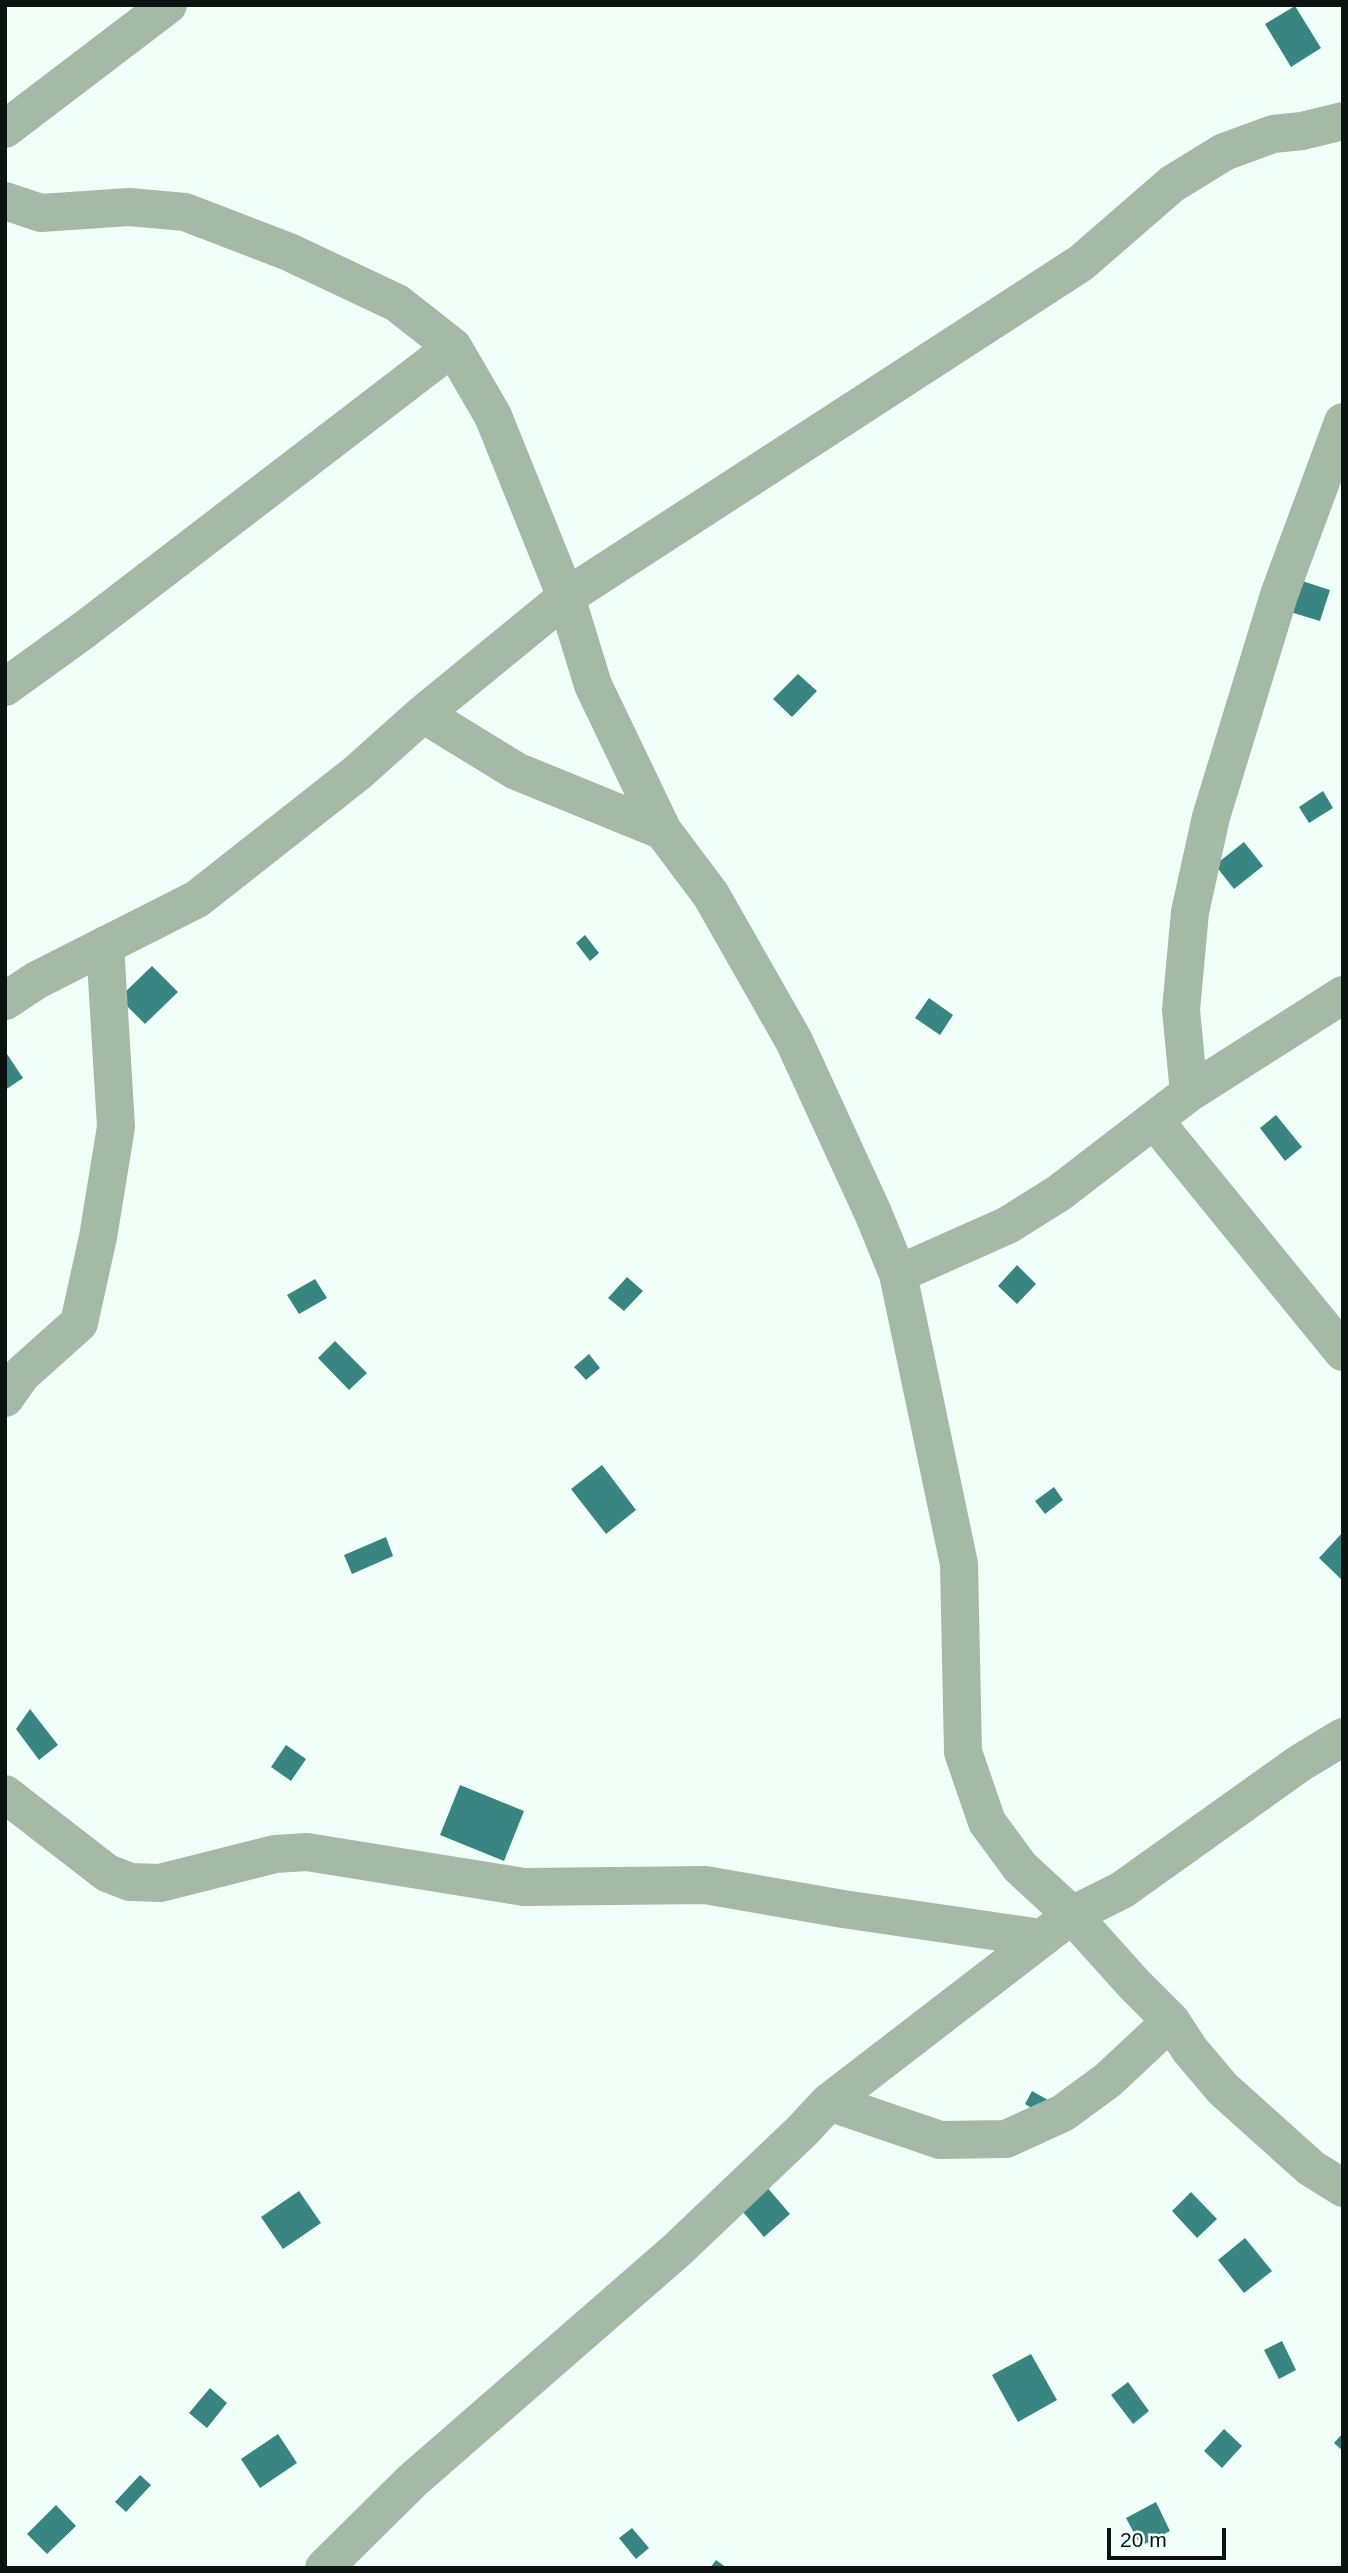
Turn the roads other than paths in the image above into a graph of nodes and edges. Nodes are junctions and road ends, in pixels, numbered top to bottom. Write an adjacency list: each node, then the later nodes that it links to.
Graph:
1 (168, 5): 3 (street)
2 (1343, 121): 7 (street)
3 (5, 129)
4 (5, 201): 5 (street)
5 (453, 347): 7 (street); 8 (street)
6 (1343, 422): 14 (street)
7 (566, 597): 9 (street); 10 (street)
8 (5, 687)
9 (423, 715): 10 (street); 11 (street)
10 (663, 831): 16 (street)
11 (104, 945): 13 (street); 18 (street)
12 (1343, 995): 14 (street)
13 (5, 1001)
14 (1189, 1093): 15 (street)
15 (1154, 1120): 16 (street); 17 (street)
16 (898, 1274): 21 (street)
17 (1343, 1352)
18 (5, 1398)
19 (1343, 1737): 21 (street)
20 (5, 1794): 22 (street)
21 (1072, 1915): 22 (street); 23 (street)
22 (1041, 1938): 24 (street)
23 (1171, 2021): 24 (street); 25 (street)
24 (829, 2102): 26 (street)
25 (1343, 2189)
26 (324, 2568)

